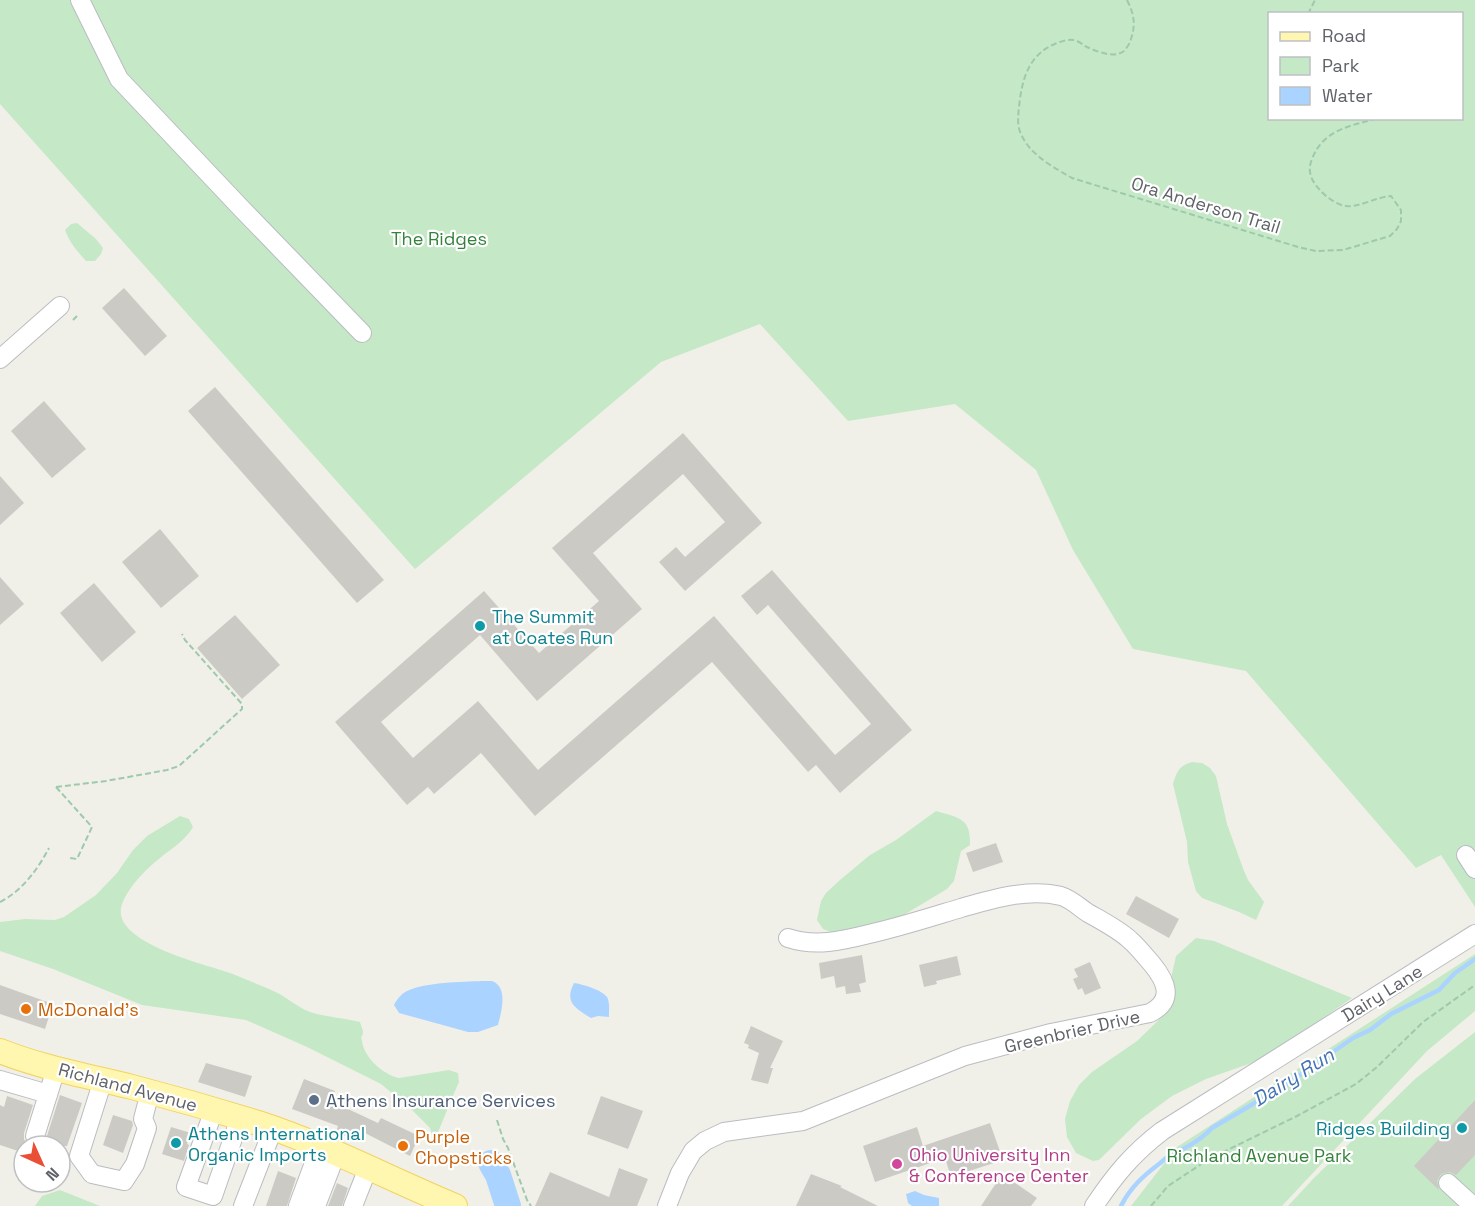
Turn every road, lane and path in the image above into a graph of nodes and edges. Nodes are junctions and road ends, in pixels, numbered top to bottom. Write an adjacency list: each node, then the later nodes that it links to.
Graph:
1 (80, 0): 7 (street)
2 (1127, 0): 3 (path, Ora Anderson Trail)
3 (1372, 120)
4 (60, 306): 8 (street)
5 (77, 316): 6 (path)
6 (73, 320)
7 (362, 333)
8 (0, 359)
9 (182, 634): 11 (path)
10 (48, 848): 12 (path)
11 (70, 858)
12 (0, 902)
13 (1475, 934): 38 (street, Dairy Lane)
14 (788, 938): 37 (street, Greenbrier Drive)
15 (1475, 985): 39 (path)
16 (0, 1051): 17 (main road, Richland Avenue)
17 (56, 1069): 19 (main road, Richland Avenue); 21 (street)
18 (0, 1080): 21 (street)
19 (104, 1080): 20 (main road, Richland Avenue); 20 (street)
20 (150, 1092): 22 (main road, Richland Avenue)
21 (48, 1094): 26 (street)
22 (214, 1110): 23 (main road, Richland Avenue); 23 (street)
23 (240, 1118): 25 (main road, Richland Avenue)
24 (496, 1120): 36 (path)
25 (273, 1129): 27 (main road, Richland Avenue); 30 (street)
26 (36, 1134)
27 (328, 1150): 28 (main road, Richland Avenue); 31 (street); 32 (street)
28 (374, 1171): 33 (street); 34 (street); 35 (main road, Richland Avenue)
29 (1448, 1183): 40 (street)
30 (243, 1206)
31 (298, 1206)
32 (316, 1206)
33 (353, 1206)
34 (366, 1206)
35 (455, 1206)
36 (531, 1206)
37 (667, 1206)
38 (1094, 1206)
39 (1151, 1206)
40 (1473, 1206)

